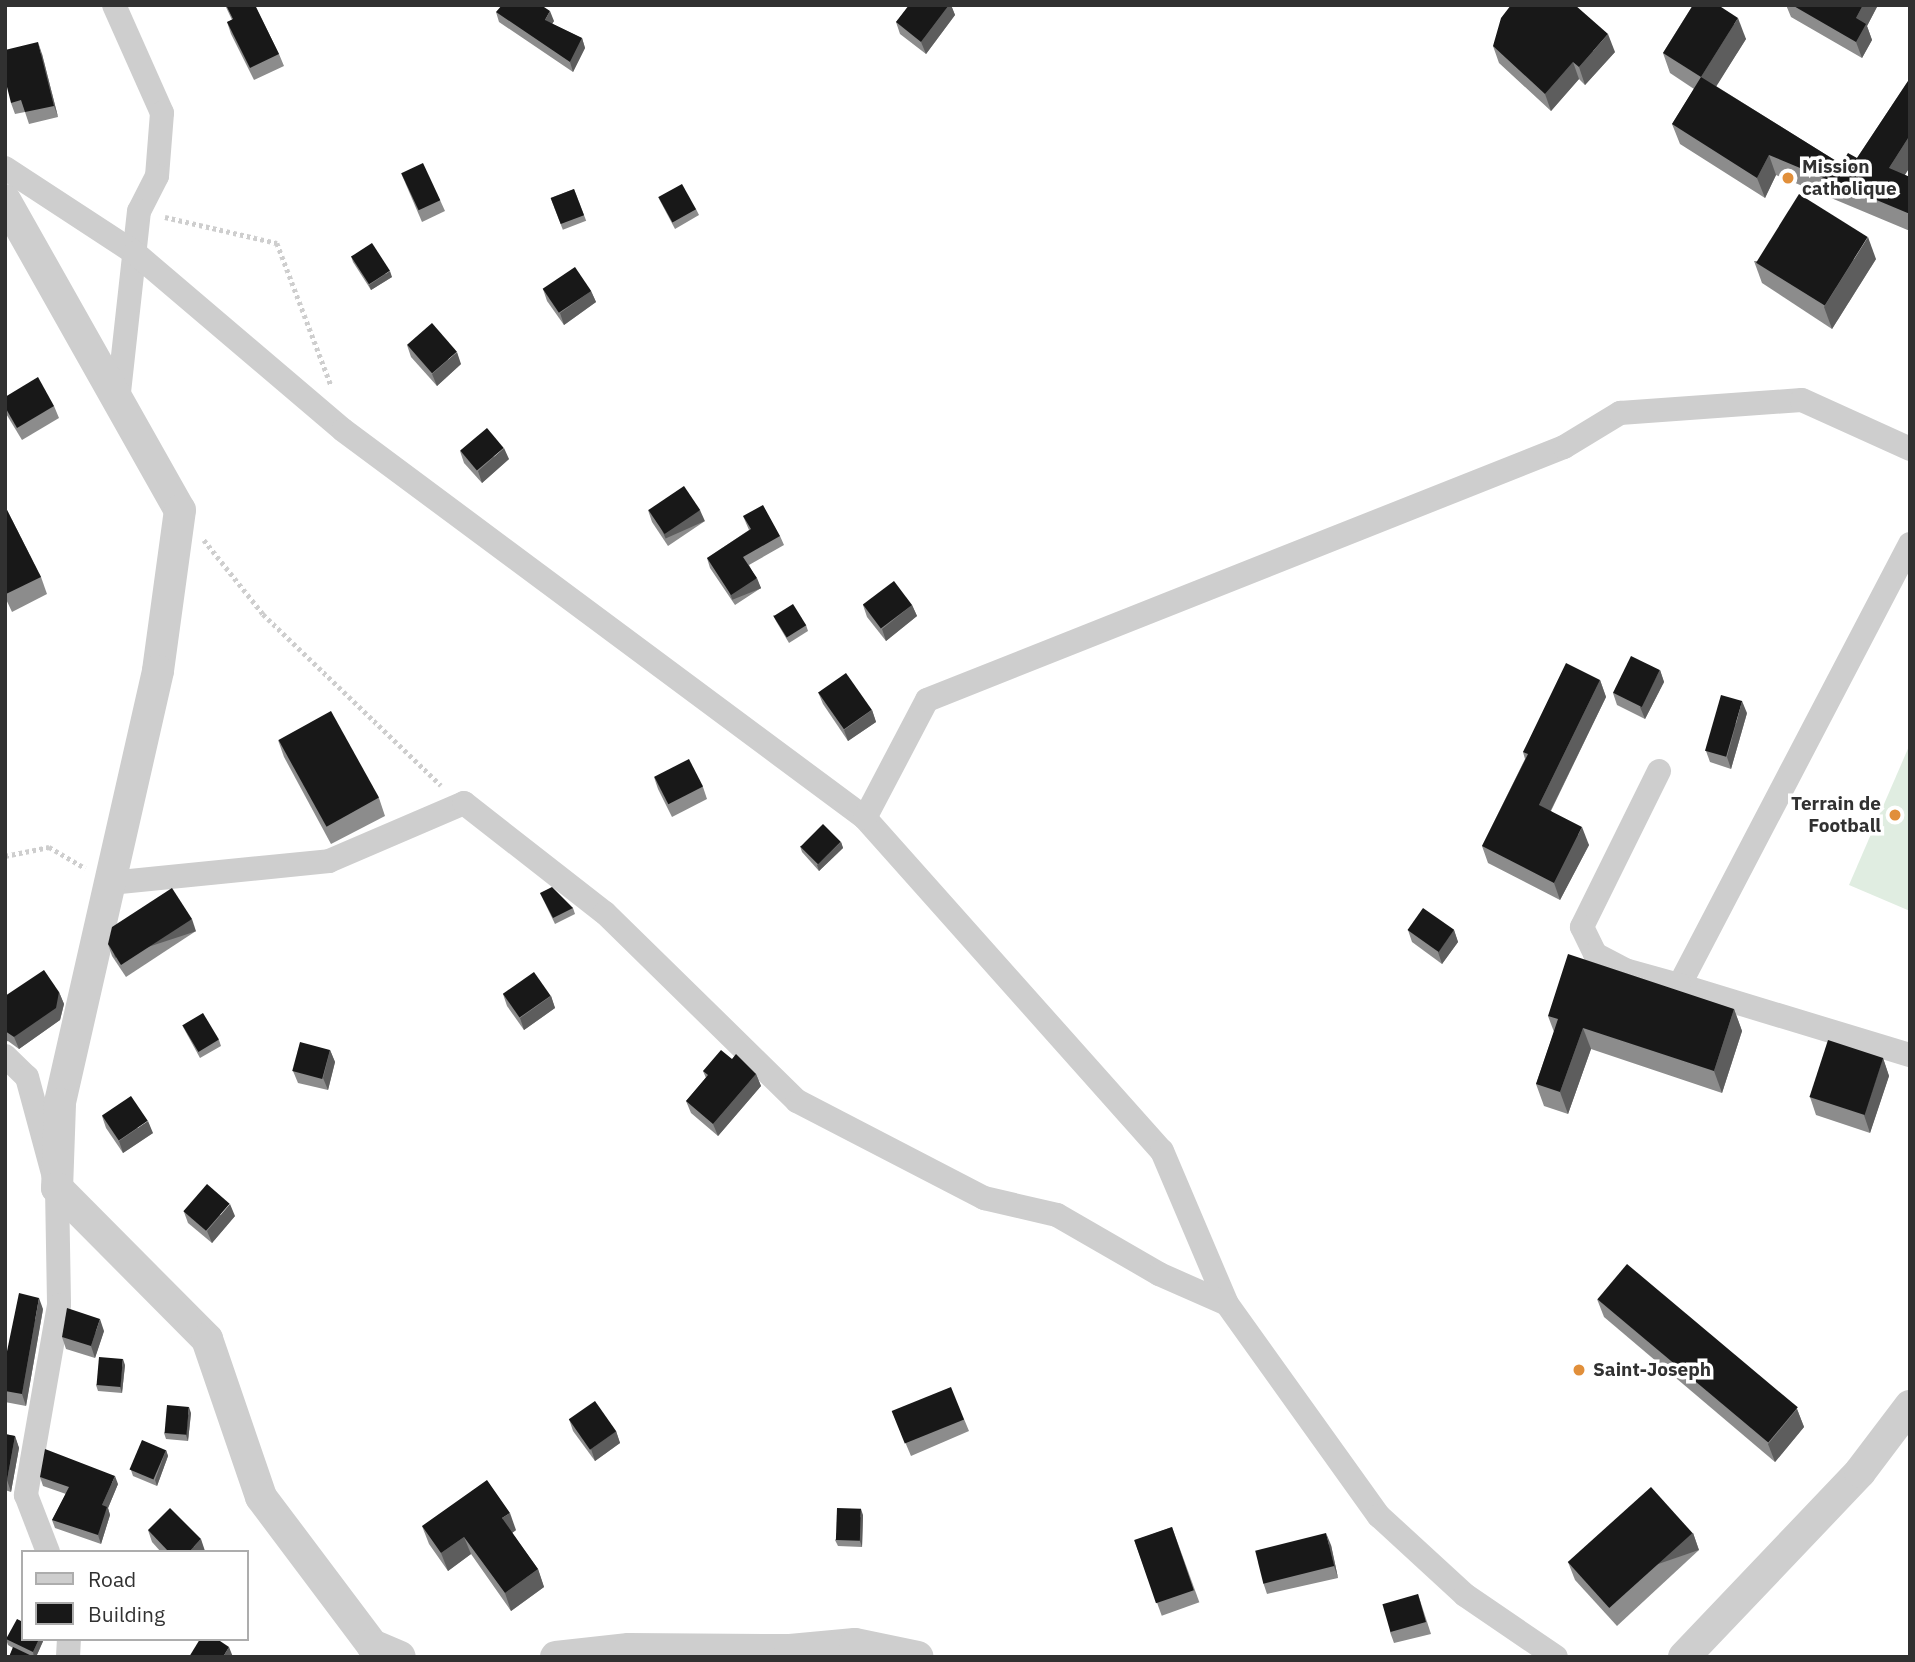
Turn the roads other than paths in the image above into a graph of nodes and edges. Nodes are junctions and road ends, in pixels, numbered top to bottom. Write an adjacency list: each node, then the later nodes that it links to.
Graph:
1 (114, 5): 4 (street)
2 (5, 168): 4 (street)
3 (5, 200): 5 (street)
4 (135, 253): 5 (street); 9 (street)
5 (118, 400): 10 (street)
6 (1910, 449): 9 (street)
7 (1910, 544): 11 (street)
8 (1659, 771): 11 (street)
9 (864, 818): 15 (street)
10 (110, 883): 14 (street); 15 (street)
11 (1679, 985): 12 (street)
12 (1910, 1055)
13 (5, 1056): 14 (street)
14 (57, 1188): 17 (street); 19 (street)
15 (1227, 1304): 22 (street)
16 (1910, 1406): 23 (street)
17 (47, 1550)
18 (786, 1653): 20 (street); 21 (street)
19 (400, 1657)
20 (556, 1657)
21 (918, 1657)
22 (1556, 1657)
23 (1684, 1657)

